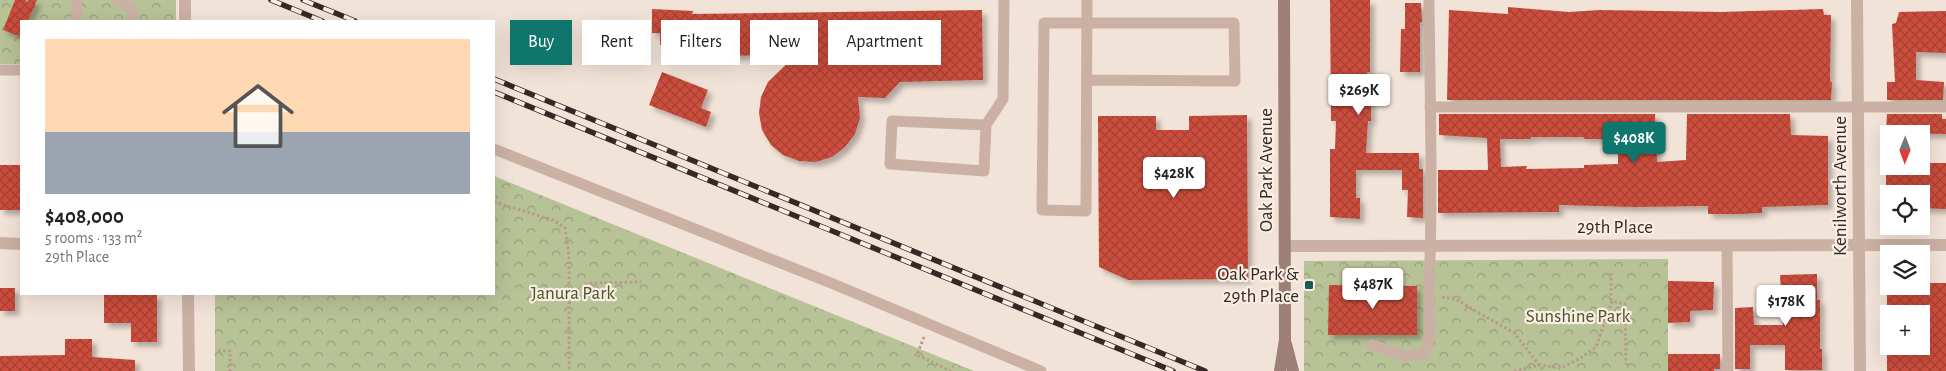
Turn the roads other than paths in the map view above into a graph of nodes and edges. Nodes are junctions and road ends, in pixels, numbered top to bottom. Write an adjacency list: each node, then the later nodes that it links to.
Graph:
1 (77, 0): 9 (lane)
2 (116, 0): 10 (lane)
3 (185, 0): 11 (street)
4 (1004, 0): 19 (lane)
5 (1087, 0): 12 (lane)
6 (1284, 0): 26 (street, Oak Park Avenue)
7 (1429, 0): 16 (lane)
8 (1857, 0): 17 (street, Kenilworth Avenue)
9 (78, 20)
10 (132, 20)
11 (185, 20)
12 (1087, 22): 15 (lane); 15 (lane); 15 (lane)
13 (0, 70): 14 (lane)
14 (20, 70)
15 (1087, 80)
16 (1430, 107): 17 (lane); 27 (lane)
17 (1858, 107): 18 (lane); 24 (street, Kenilworth Avenue)
18 (1946, 107)
19 (986, 124): 19 (lane)
20 (495, 149): 32 (lane)
21 (0, 244): 22 (street)
22 (20, 244)
23 (1728, 245): 24 (street, 29th Place); 27 (street, 29th Place); 35 (lane)
24 (1859, 245): 25 (street, 29th Place); 36 (street, Kenilworth Avenue)
25 (1946, 245)
26 (1285, 246): 27 (street, 29th Place); 29 (street, Oak Park Avenue)
27 (1431, 246): 30 (lane)
28 (188, 295): 31 (street)
29 (1285, 340): 33 (street, Oak Park Avenue); 34 (street, Oak Park Avenue)
30 (1372, 345)
31 (189, 371)
32 (1041, 371)
33 (1280, 371)
34 (1294, 371)
35 (1728, 371)
36 (1860, 371)

